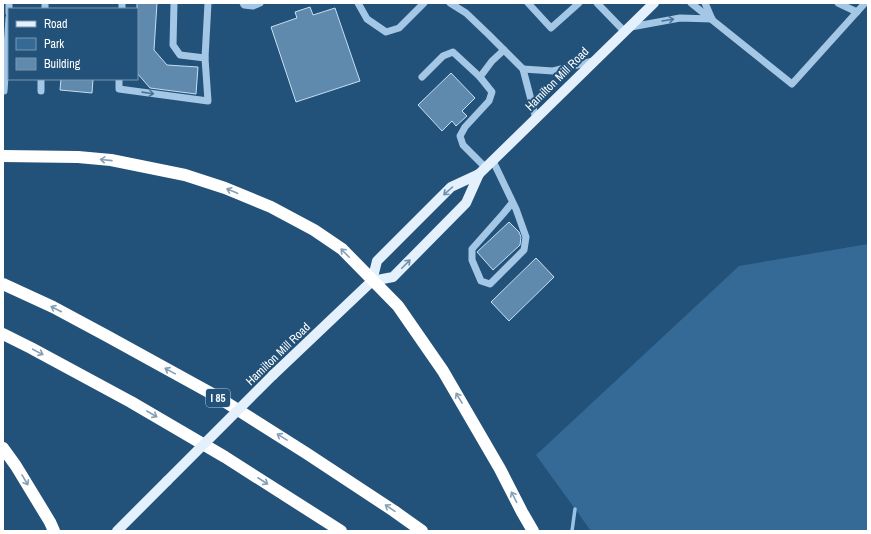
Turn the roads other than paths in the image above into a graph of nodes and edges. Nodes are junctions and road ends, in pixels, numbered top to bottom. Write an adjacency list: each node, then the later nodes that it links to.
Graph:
1 (174, 3): 23 (street)
2 (208, 3): 23 (street)
3 (244, 3): 4 (street)
4 (260, 3)
5 (358, 3): 6 (street)
6 (424, 3)
7 (450, 3): 22 (street)
8 (528, 3): 17 (street)
9 (567, 3): 17 (street)
10 (579, 3): 17 (street)
11 (597, 3): 20 (street)
12 (654, 3): 20 (main road, Hamilton Mill Road)
13 (692, 3): 19 (street)
14 (705, 3): 19 (street)
15 (840, 3): 18 (street)
16 (865, 3): 18 (street)
17 (572, 9)
18 (857, 12): 19 (street)
19 (712, 19): 20 (street, one-way to 19)
20 (627, 29): 24 (main road, Hamilton Mill Road)
21 (8, 44): 30 (street)
22 (504, 50): 25 (street); 27 (street)
23 (205, 58): 29 (street, one-way to 23)
24 (594, 61): 25 (street); 32 (main road, Hamilton Mill Road)
25 (523, 69): 32 (street)
26 (422, 77): 27 (street)
27 (480, 77): 34 (street)
28 (41, 80): 31 (street)
29 (119, 80)
30 (4, 91)
31 (41, 91)
32 (536, 119): 34 (main road, Hamilton Mill Road)
33 (3, 156): 36 (highway, one-way to 33)
34 (486, 168): 35 (street); 36 (main road, Hamilton Mill Road, one-way to 36); 36 (main road, Hamilton Mill Road, one-way to 34)
35 (512, 203): 35 (street)
36 (372, 281): 42 (main road, Hamilton Mill Road, bridge); 45 (highway, one-way to 36)
37 (3, 284): 44 (highway, I 85, one-way to 37)
38 (3, 334): 43 (highway, one-way to 43)
39 (3, 448): 40 (highway, one-way to 40)
40 (52, 526): 41 (highway)
41 (60, 531)
42 (117, 531)
43 (341, 531)
44 (422, 531)
45 (533, 531)

